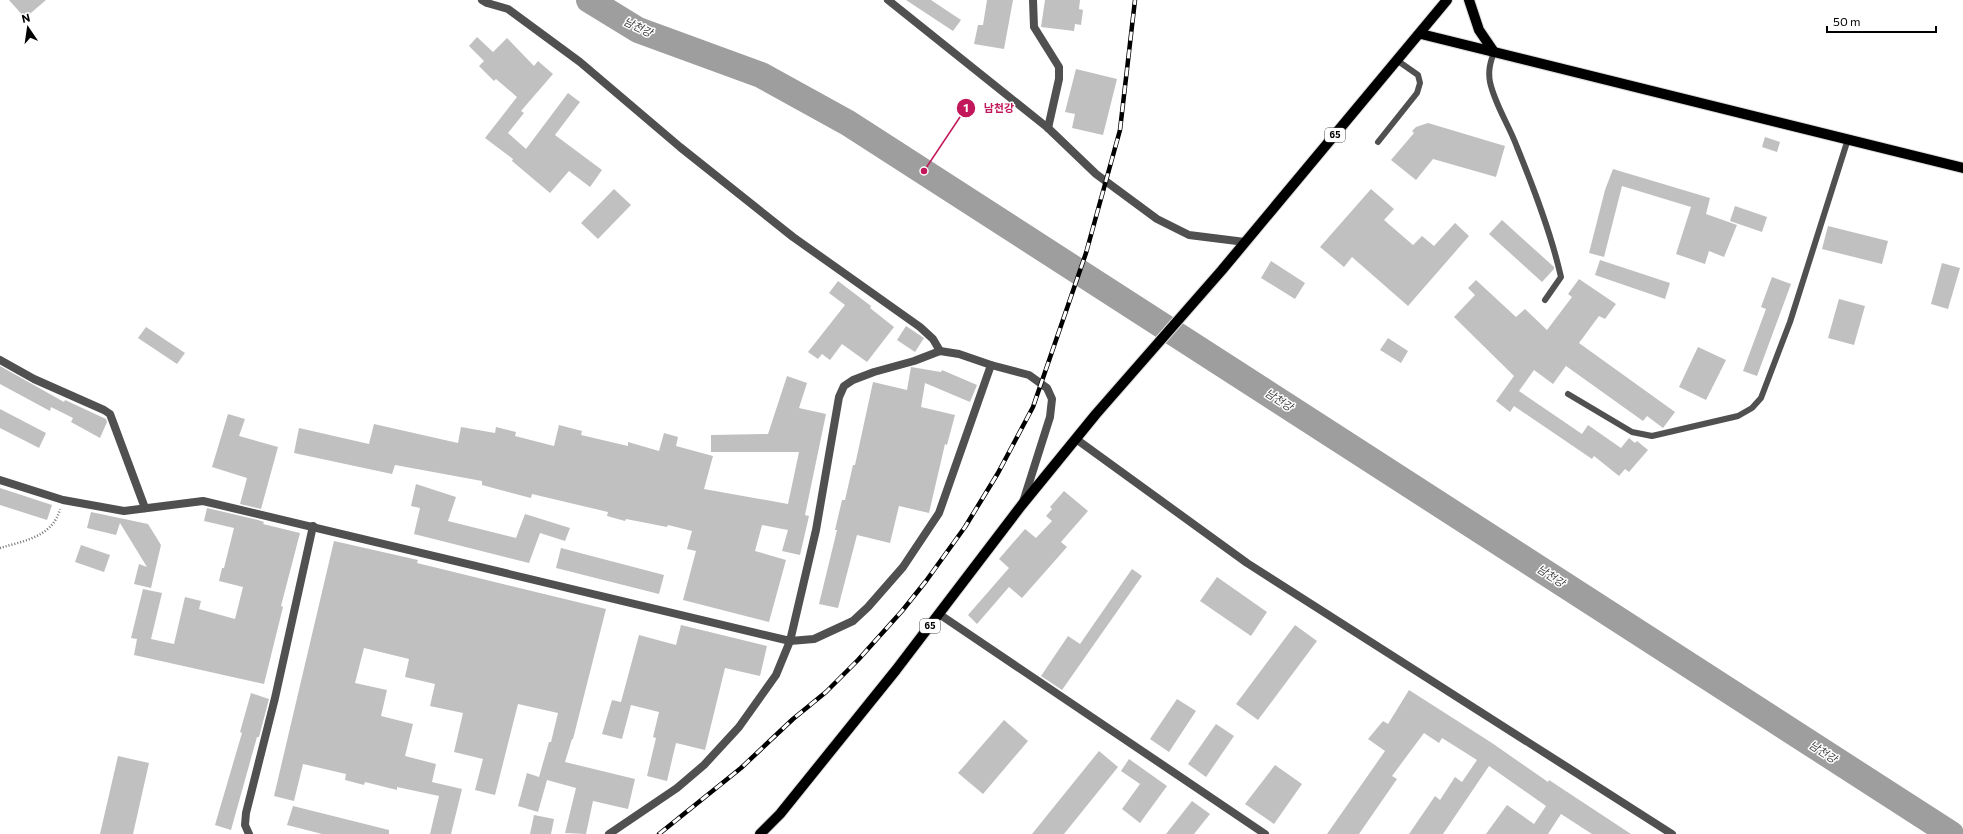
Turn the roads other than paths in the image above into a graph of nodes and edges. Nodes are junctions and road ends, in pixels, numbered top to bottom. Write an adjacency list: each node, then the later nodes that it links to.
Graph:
1 (482, 0): 15 (street)
2 (888, 0): 9 (street)
3 (1033, 0): 9 (street)
4 (1447, 0): 6 (main road, 65)
5 (1469, 0): 7 (main road)
6 (1421, 34): 7 (main road); 8 (main road, 65)
7 (1494, 52): 10 (main road); 14 (lane)
8 (1398, 61): 11 (lane); 13 (main road, 65)
9 (1048, 128): 13 (street)
10 (1848, 138): 12 (main road); 18 (lane)
11 (1378, 142)
12 (1963, 168)
13 (1245, 242): 19 (main road, 65)
14 (1545, 300)
15 (940, 351): 17 (street); 25 (street)
16 (0, 360): 22 (street)
17 (991, 366): 21 (street); 25 (street)
18 (1568, 394)
19 (1076, 439): 21 (main road, 65); 30 (street)
20 (0, 480): 22 (street)
21 (1021, 506): 24 (main road, 65)
22 (145, 508): 23 (street)
23 (313, 526): 25 (street); 26 (street)
24 (939, 614): 28 (main road, 65); 29 (street)
25 (790, 641): 27 (street)
26 (249, 834)
27 (610, 834)
28 (760, 834)
29 (1265, 834)
30 (1672, 834)

